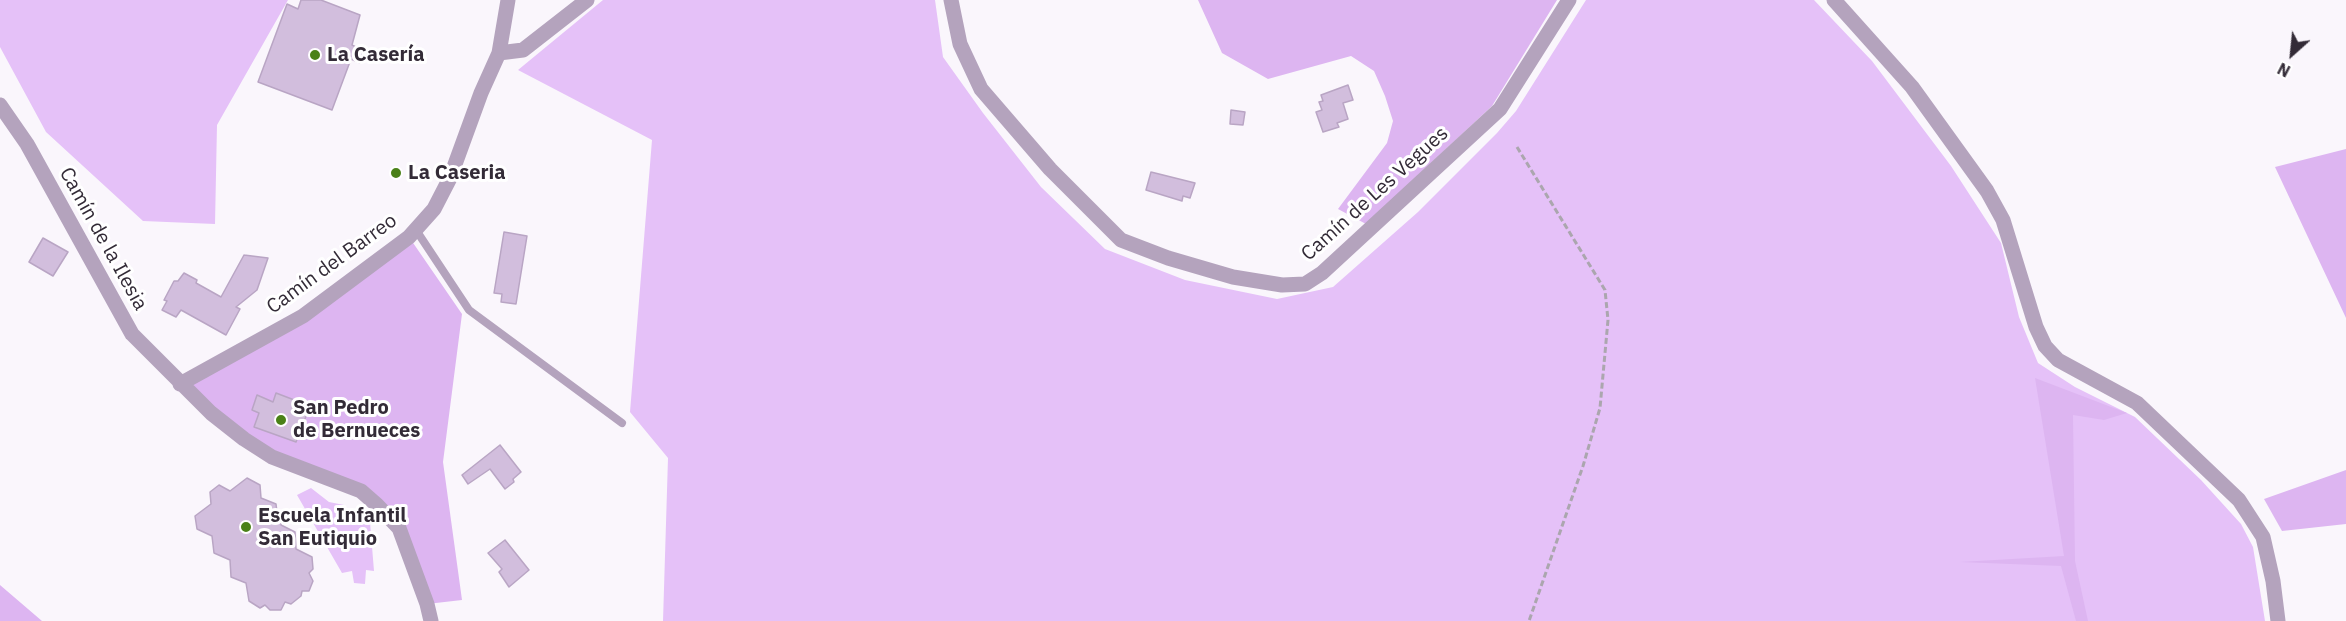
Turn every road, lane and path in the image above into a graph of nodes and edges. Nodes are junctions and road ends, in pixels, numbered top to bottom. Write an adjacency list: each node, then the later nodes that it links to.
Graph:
1 (508, 0): 6 (street, Camín del Barreo)
2 (587, 0): 6 (street)
3 (951, 0): 4 (street, Camín de Les Vegues)
4 (1569, 0)
5 (1834, 0): 14 (street)
6 (499, 53): 9 (street, Camín del Barreo)
7 (0, 105): 10 (street, Camín de la Ilesia)
8 (1518, 147): 13 (path)
9 (416, 230): 10 (street, Camín del Barreo); 11 (lane)
10 (180, 384): 12 (street, Camín de la Ilesia)
11 (622, 423)
12 (431, 621)
13 (1529, 621)
14 (2278, 621)

